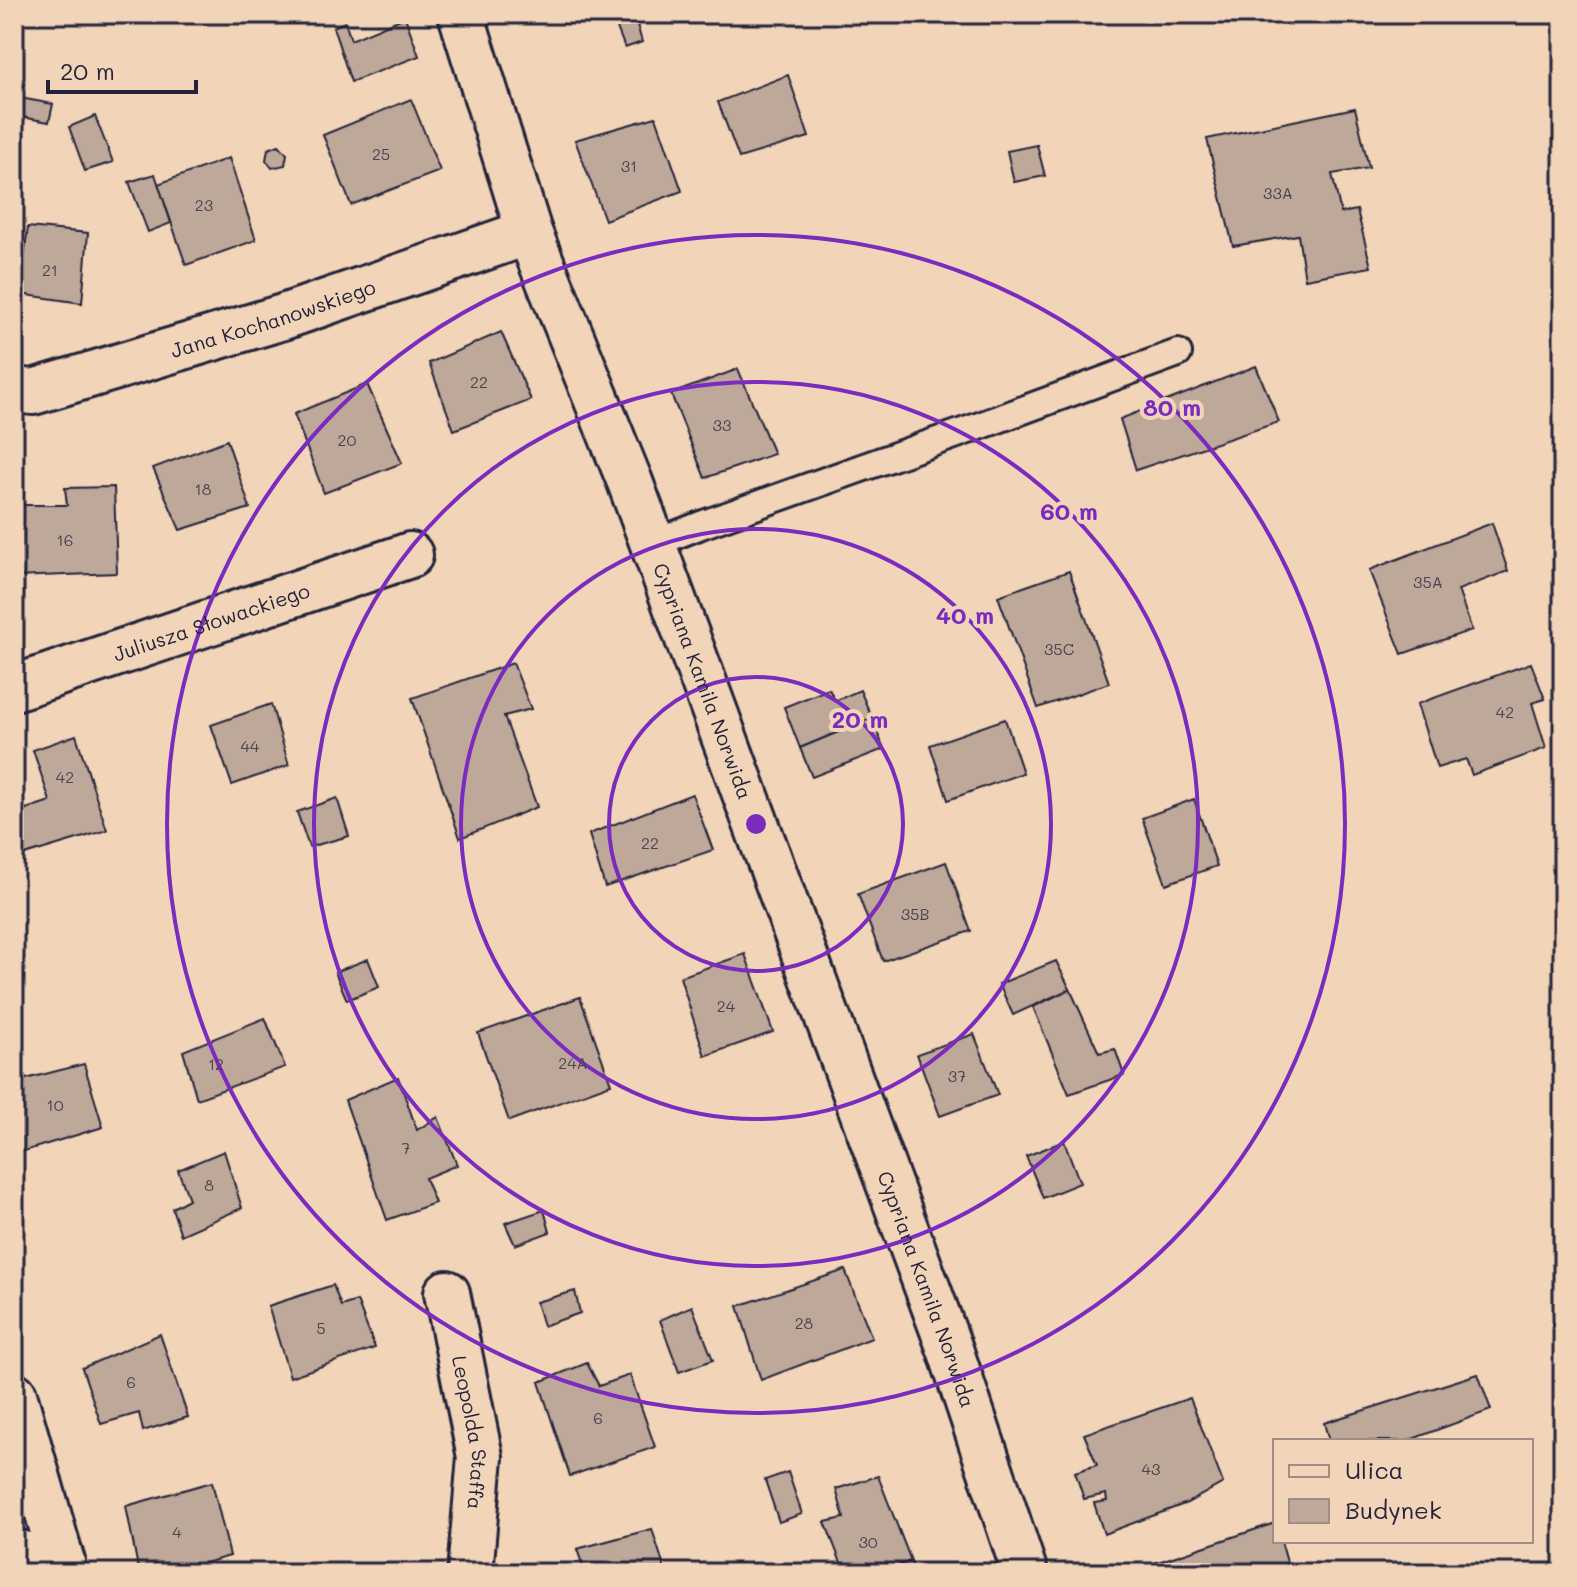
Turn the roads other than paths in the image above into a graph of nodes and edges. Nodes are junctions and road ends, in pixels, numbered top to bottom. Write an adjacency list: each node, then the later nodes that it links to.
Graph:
1 (461, 14): 2 (street, Cypriana Kamila Norwida)
2 (529, 232): 4 (street, Jana Kochanowskiego); 5 (street, Cypriana Kamila Norwida)
3 (1178, 353): 5 (lane)
4 (14, 390)
5 (653, 544): 13 (street, Cypriana Kamila Norwida)
6 (410, 555): 7 (street, Juliusza Słowackiego)
7 (14, 688)
8 (447, 1293): 12 (street, Leopolda Staffa)
9 (14, 1395): 11 (street)
10 (14, 1552): 11 (street)
11 (62, 1568)
12 (470, 1573)
13 (1025, 1573)

